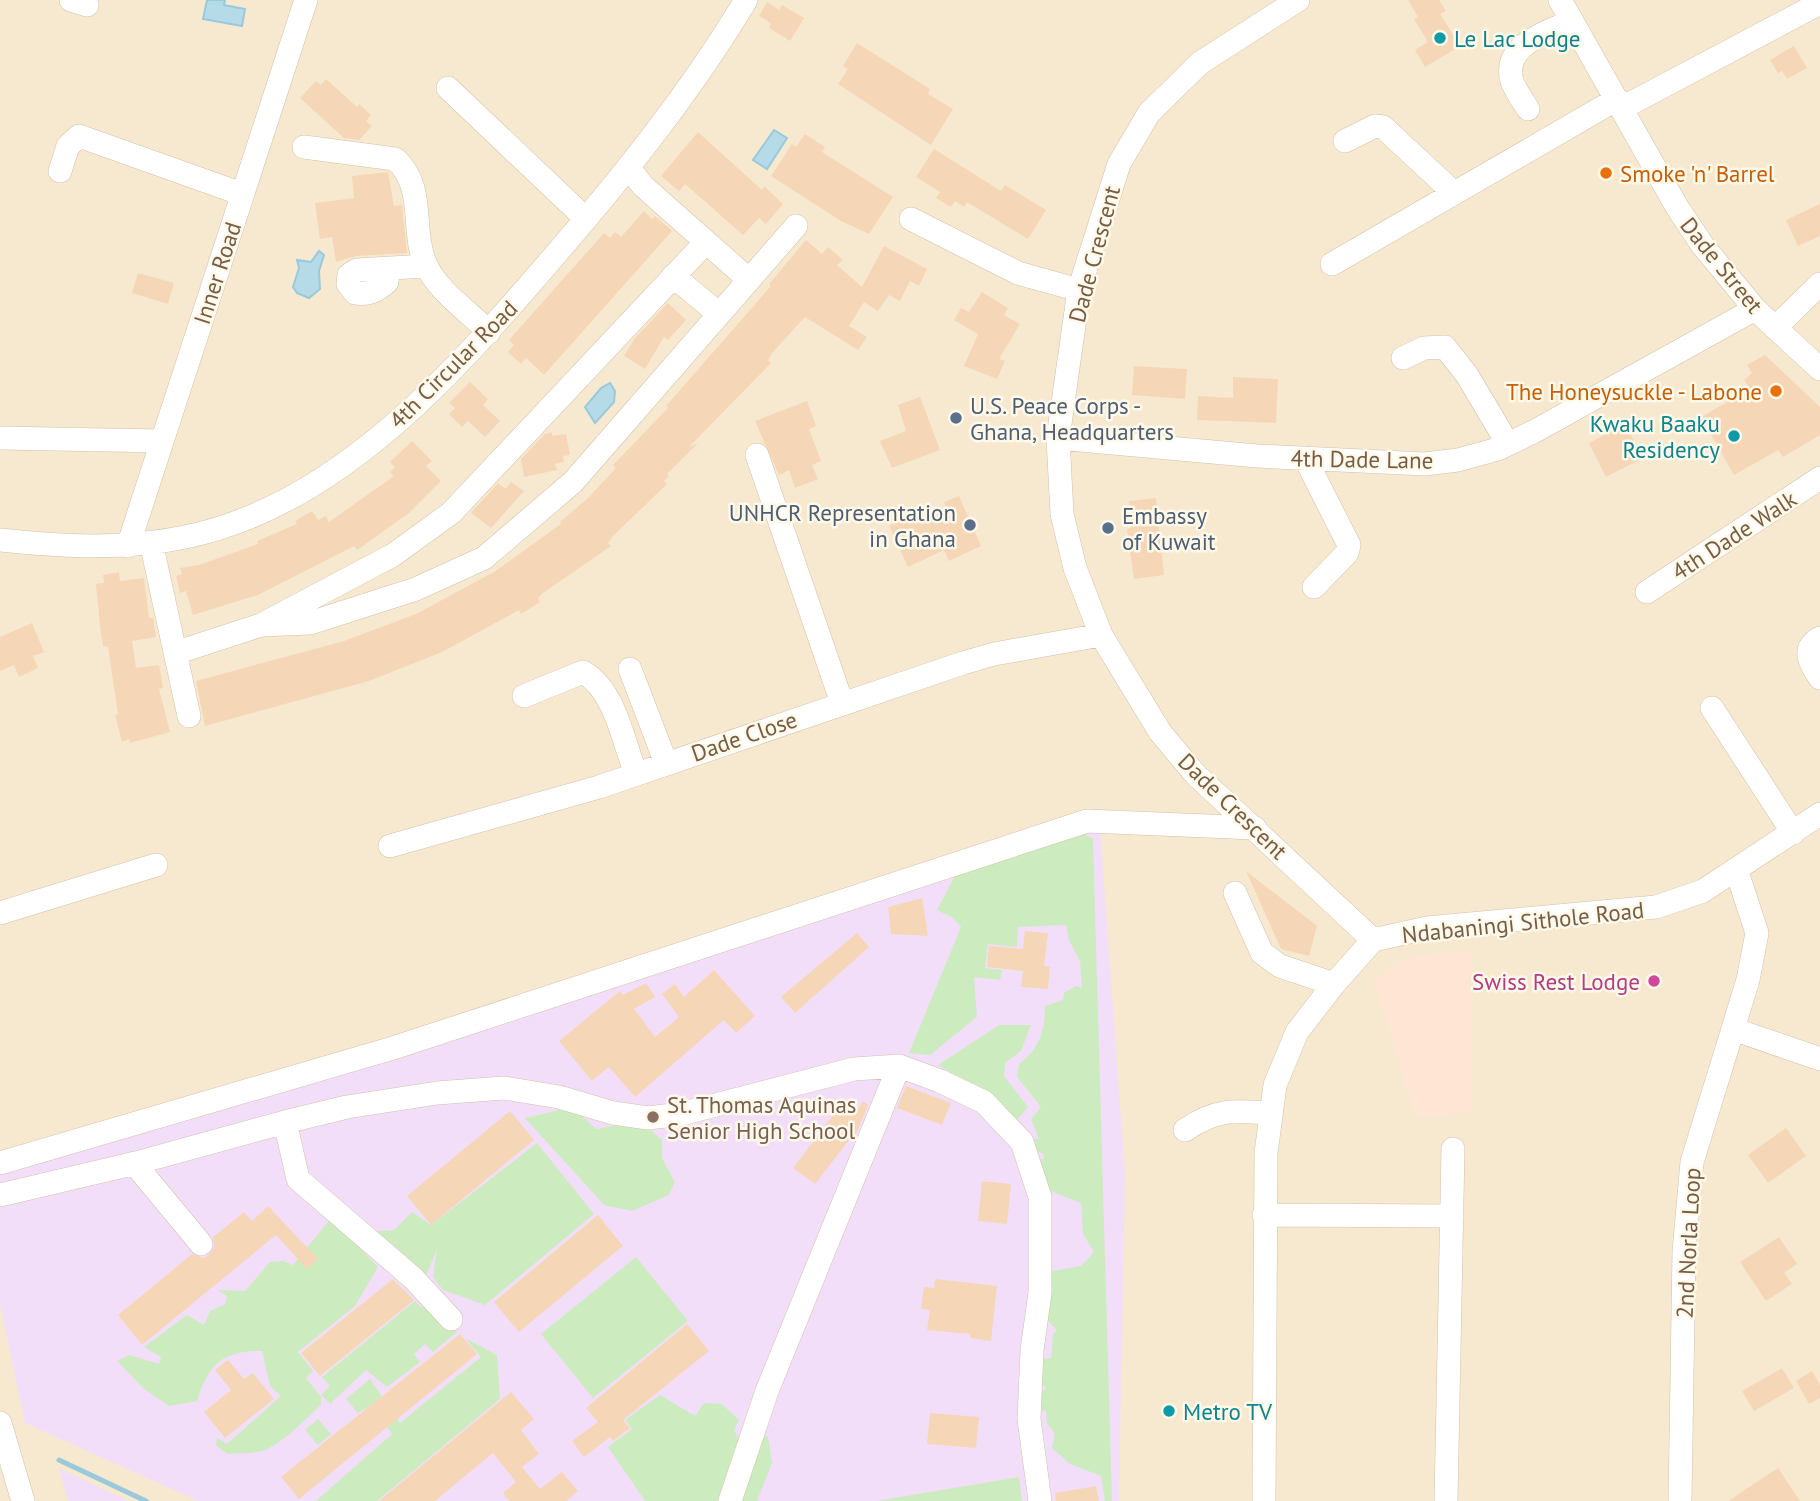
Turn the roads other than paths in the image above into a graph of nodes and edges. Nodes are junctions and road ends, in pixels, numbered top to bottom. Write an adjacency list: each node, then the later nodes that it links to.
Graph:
1 (306, 0): 14 (street, Inner Road)
2 (746, 0): 11 (street, 4th Circular Road)
3 (1298, 0): 25 (street, Dade Crescent)
4 (1820, 3): 7 (street)
5 (1568, 7): 7 (street, Dade Street); 8 (street)
6 (447, 88): 15 (street)
7 (1620, 104): 13 (street); 26 (street, Dade Street)
8 (1528, 109)
9 (1345, 141): 13 (street)
10 (304, 147): 20 (street)
11 (629, 167): 15 (street, 4th Circular Road); 18 (street)
12 (60, 171): 14 (street)
13 (1454, 193): 19 (street)
14 (242, 194): 34 (street, Inner Road)
15 (586, 219): 29 (street, 4th Circular Road)
16 (911, 219): 25 (street)
17 (796, 226): 23 (street)
18 (706, 242): 22 (street); 23 (street)
19 (1332, 264)
20 (426, 266): 21 (street); 29 (street)
21 (388, 270)
22 (673, 276): 27 (street); 42 (street)
23 (748, 279): 27 (street)
24 (1820, 284): 28 (street)
25 (1079, 290): 33 (street, Dade Crescent)
26 (1755, 309): 28 (street, Dade Street); 35 (street, 4th Dade Lane)
27 (718, 313): 44 (street)
28 (1775, 328): 31 (street, Dade Street)
29 (489, 332): 40 (street, 4th Circular Road)
30 (1404, 358): 35 (street)
31 (1820, 369)
32 (0, 438): 34 (street)
33 (1058, 438): 37 (street, 4th Dade Lane); 47 (street, Dade Crescent)
34 (162, 441): 41 (street, Inner Road)
35 (1508, 444): 37 (street, 4th Dade Lane)
36 (757, 455): 53 (street)
37 (1305, 458): 43 (street)
38 (1820, 478): 45 (street, 4th Dade Walk)
39 (0, 540): 41 (street, 4th Circular Road)
40 (151, 542): 41 (street, 4th Circular Road); 49 (street)
41 (128, 546)
42 (393, 555): 44 (street); 46 (street)
43 (1314, 587)
44 (415, 589): 46 (street)
45 (1647, 592)
46 (261, 625): 49 (street)
47 (1101, 635): 53 (street, Dade Close); 59 (street, Dade Crescent)
48 (1820, 638): 51 (street)
49 (175, 653): 55 (street)
50 (630, 668): 56 (street)
51 (1820, 678)
52 (524, 696): 57 (street)
53 (842, 703): 56 (street, Dade Close)
54 (1712, 708): 60 (street)
55 (189, 716)
56 (666, 763): 57 (street, Dade Close)
57 (635, 774): 61 (street, Dade Close)
58 (1820, 814): 60 (street, Ndabaningi Sithole Road)
59 (1255, 828): 66 (street, Dade Crescent); 75 (street)
60 (1793, 833): 63 (street, Ndabaningi Sithole Road)
61 (390, 846)
62 (156, 865): 65 (street)
63 (1737, 872): 66 (street, Ndabaningi Sithole Road); 68 (street, 2nd Norla Loop)
64 (1235, 893): 67 (street)
65 (0, 913)
66 (1373, 940): 67 (street, Ndabaningi Sithole Road)
67 (1334, 984): 71 (street, Ndabaningi Sithole Road)
68 (1733, 1029): 69 (street); 89 (street, 2nd Norla Loop)
69 (1820, 1059)
70 (899, 1066): 72 (street); 85 (street); 86 (street)
71 (1271, 1113): 73 (street); 78 (street, Ndabaningi Sithole Road)
72 (285, 1122): 76 (street); 81 (street)
73 (1185, 1130)
74 (1453, 1149): 79 (street)
75 (0, 1163)
76 (134, 1163): 77 (street); 80 (street)
77 (0, 1195)
78 (1264, 1216): 79 (street); 87 (street, Ndabaningi Sithole Road)
79 (1452, 1216): 88 (street)
80 (201, 1244)
81 (451, 1319)
82 (0, 1423): 83 (street)
83 (6, 1468): 84 (street)
84 (23, 1501)
85 (730, 1501)
86 (1040, 1501)
87 (1264, 1501)
88 (1446, 1501)
89 (1679, 1501)

